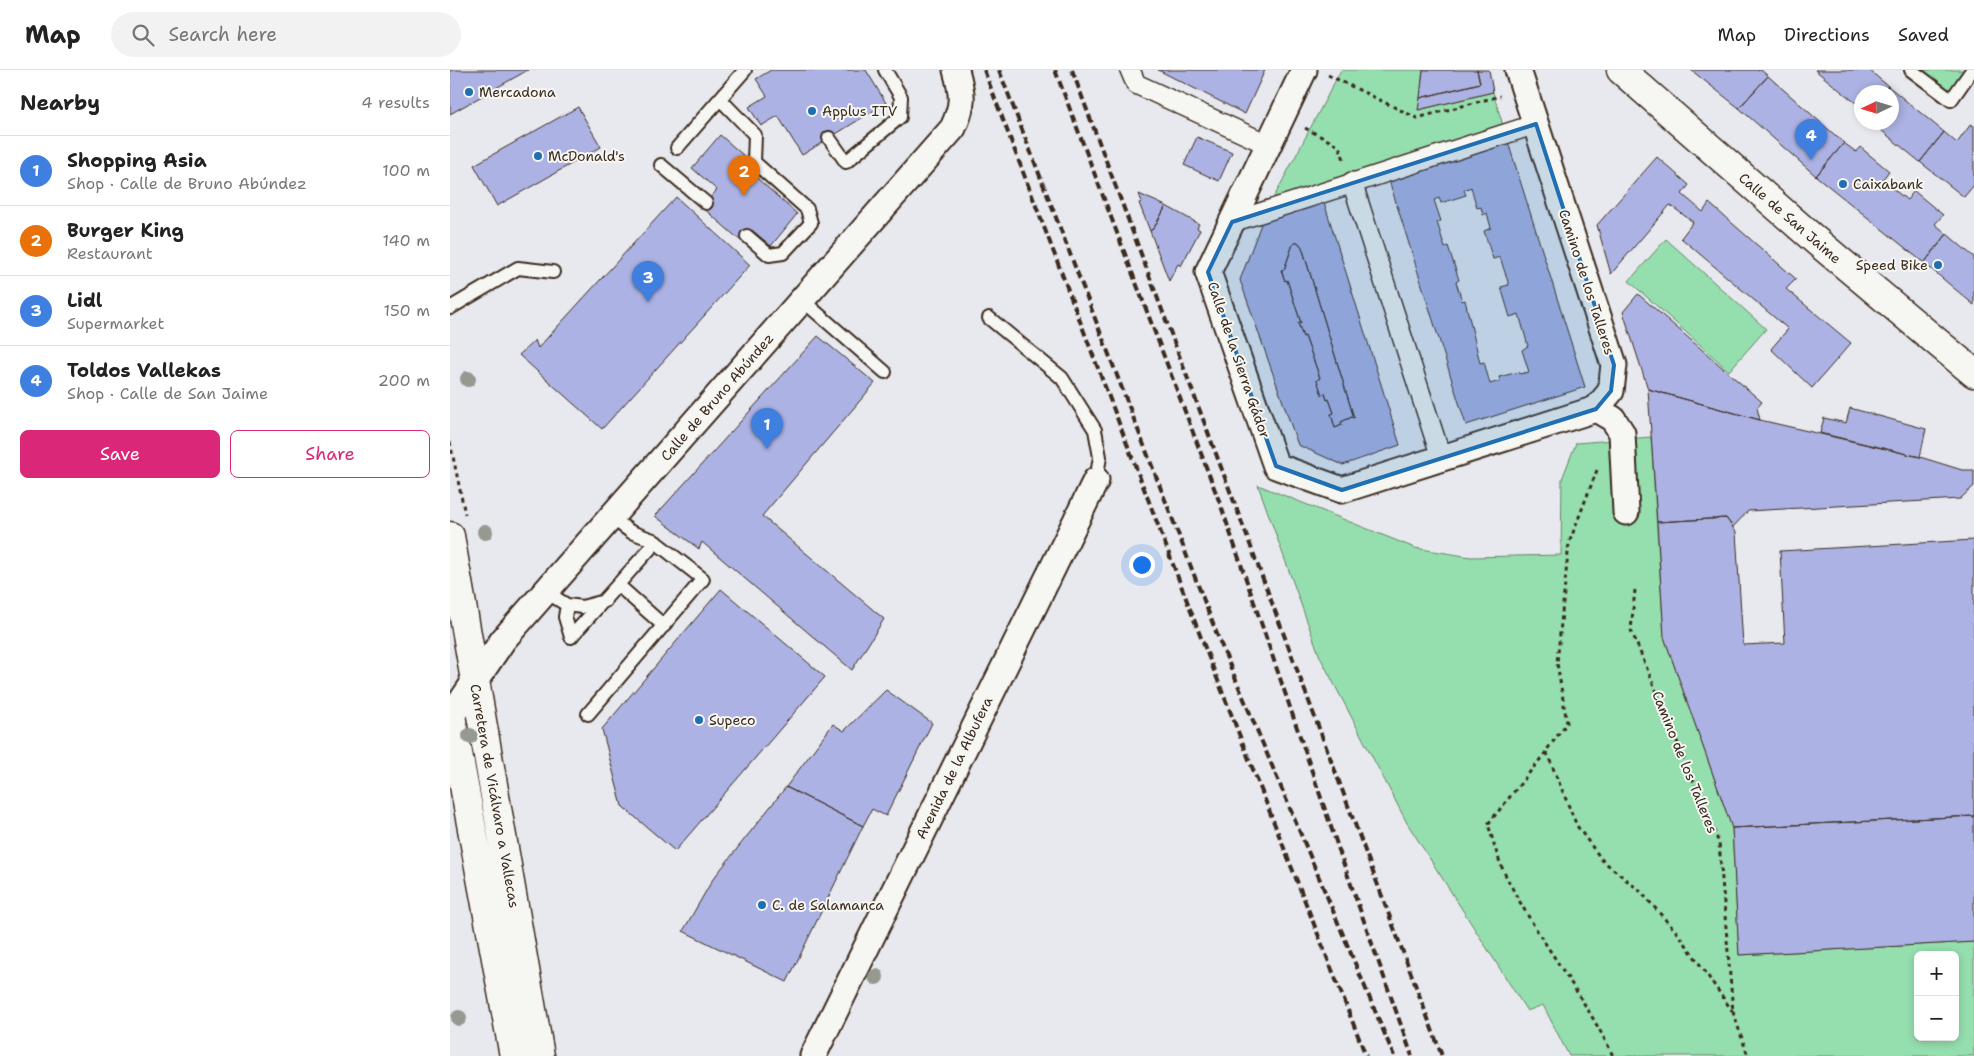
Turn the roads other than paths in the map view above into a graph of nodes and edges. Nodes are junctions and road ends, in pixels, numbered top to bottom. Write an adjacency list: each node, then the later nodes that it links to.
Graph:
1 (745, 70): 10 (lane)
2 (886, 70): 12 (lane)
3 (956, 70): 21 (street, Calle de Bruno Abúndez)
4 (1130, 70): 13 (street)
5 (1911, 70): 6 (lane)
6 (1972, 70)
7 (1315, 72): 13 (street, Calle de la Sierra Gádor)
8 (1622, 73): 25 (main road, Calle de San Jaime)
9 (1521, 80): 11 (street, Camino de los Talleres)
10 (720, 99): 14 (lane); 19 (lane)
11 (1536, 124): 16 (street); 26 (street, Camino de los Talleres)
12 (829, 138)
13 (1269, 145): 18 (street, Calle de la Sierra Gádor)
14 (676, 148)
15 (661, 165): 17 (lane)
16 (1352, 182): 18 (street); 27 (street)
17 (706, 202)
18 (1232, 222): 27 (street, Calle de la Sierra Gádor)
19 (747, 236)
20 (553, 272): 22 (lane)
21 (801, 299): 24 (lane); 30 (street, Calle de Bruno Abúndez)
22 (450, 308)
23 (989, 318): 28 (lane)
24 (884, 372)
25 (1974, 373)
26 (1596, 409): 27 (street, Calle de la Sierra Gádor); 29 (street)
27 (1442, 460)
28 (1096, 480): 43 (street, Avenida de la Albufera)
29 (1626, 512)
30 (612, 518): 32 (lane); 34 (street, Calle de Bruno Abúndez)
31 (450, 536): 38 (main road, Carretera de Vicálvaro a Vallecas)
32 (656, 542): 33 (lane); 37 (lane)
33 (618, 585): 35 (lane); 37 (lane)
34 (546, 592): 36 (lane); 38 (street, Calle de Bruno Abúndez)
35 (605, 600): 36 (lane); 36 (lane)
36 (567, 605)
37 (664, 626): 39 (lane)
38 (476, 683): 40 (street, Calle de Bruno Abúndez); 42 (main road, Carretera de Vicálvaro a Vallecas)
39 (588, 714)
40 (450, 715): 41 (main road, Carretera de Vicálvaro a Vallecas)
41 (514, 1056)
42 (540, 1056)
43 (813, 1056)

